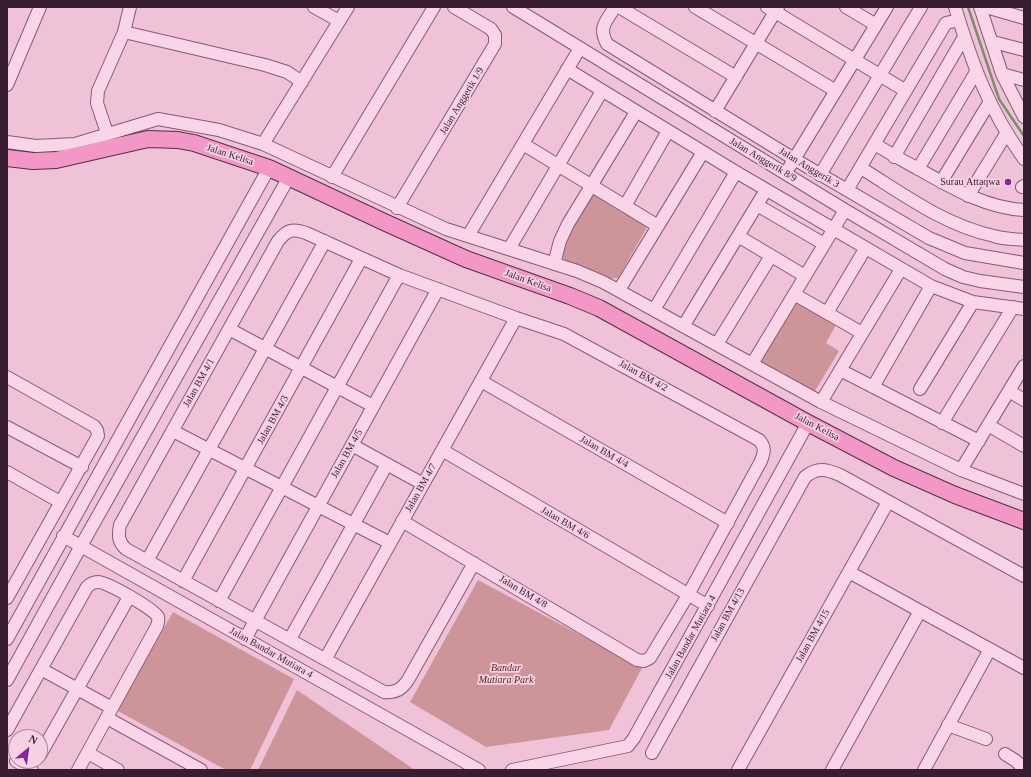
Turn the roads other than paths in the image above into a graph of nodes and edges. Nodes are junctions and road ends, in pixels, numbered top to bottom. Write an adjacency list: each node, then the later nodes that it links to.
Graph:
1 (40, 7): 36 (street)
2 (130, 7): 22 (street)
3 (314, 7): 20 (street)
4 (348, 7): 20 (street)
5 (434, 7): 64 (street)
6 (454, 7): 72 (street, Jalan Anggerik 1/9)
7 (513, 7): 26 (street, Jalan Anggerik 8/9)
8 (615, 7): 41 (street, Jalan Anggerik 3)
9 (619, 7): 33 (street)
10 (695, 7): 25 (street)
11 (846, 7): 21 (street)
12 (887, 7): 21 (street)
13 (921, 7): 32 (street)
14 (955, 7): 19 (street)
15 (980, 7): 24 (street)
16 (986, 7): 18 (street)
17 (773, 9): 25 (street); 28 (street)
18 (1024, 18)
19 (959, 20): 23 (street); 39 (street)
20 (339, 22): 35 (street)
21 (876, 25): 28 (street)
22 (124, 32): 35 (street); 45 (street)
23 (964, 37): 30 (street); 52 (street)
24 (993, 42): 27 (street); 31 (street)
25 (756, 43): 33 (street); 38 (street)
26 (580, 48): 29 (street); 61 (street, Jalan Anggerik 8/9)
27 (1024, 50)
28 (855, 60): 32 (street); 38 (street)
29 (567, 69): 37 (street); 49 (street)
30 (976, 72): 40 (street); 59 (street)
31 (1002, 74): 34 (street); 43 (street)
32 (880, 75): 39 (street); 62 (street)
33 (736, 77): 41 (street)
34 (1024, 80)
35 (302, 82): 48 (street)
36 (7, 86)
37 (602, 91): 42 (street); 56 (street)
38 (836, 91): 54 (street)
39 (906, 91): 50 (street)
40 (990, 103): 46 (street); 65 (street)
41 (715, 111): 54 (street, Jalan Anggerik 3)
42 (636, 112): 44 (street); 66 (street)
43 (1022, 112)
44 (668, 131): 51 (street); 71 (street)
45 (107, 133): 47 (street); 48 (street)
46 (1006, 134): 55 (street); 69 (street)
47 (7, 142)
48 (263, 144): 64 (street)
49 (523, 144): 56 (street); 77 (street)
50 (875, 144): 52 (street); 58 (street)
51 (703, 152): 60 (street); 75 (street)
52 (894, 157): 59 (street)
53 (7, 158): 57 (main road, Jalan Kelisa)
54 (794, 159): 61 (street); 62 (street, Jalan Anggerik 3)
55 (1024, 159)
56 (557, 166): 66 (street); 83 (street)
57 (269, 168): 63 (main road, Jalan Kelisa); 145 (street)
58 (861, 168): 68 (street); 79 (street)
59 (918, 169): 65 (street)
60 (736, 172): 67 (street); 99 (street)
61 (785, 174): 73 (street, Jalan Anggerik 8/9)
62 (820, 175): 68 (street, Jalan Anggerik 3)
63 (289, 177): 120 (main road, Jalan Kelisa); 147 (street)
64 (332, 177): 72 (street)
65 (941, 182): 69 (street)
66 (592, 187): 71 (street); 88 (street)
67 (766, 190): 70 (street); 76 (street)
68 (847, 190): 87 (street, Jalan Anggerik 3)
69 (968, 196): 74 (street)
70 (756, 205): 78 (street); 82 (street)
71 (625, 206): 75 (street)
72 (397, 208): 77 (street)
73 (846, 210): 76 (street); 93 (street, Jalan Anggerik 8/9)
74 (1024, 210)
75 (658, 226): 95 (street)
76 (834, 230): 82 (street); 84 (street)
77 (468, 236): 83 (street)
78 (738, 236): 85 (street); 102 (street)
79 (1024, 240)
80 (278, 241): 81 (street, Jalan BM 4/2); 103 (street, Jalan BM 4/1)
81 (324, 241): 86 (street, Jalan BM 4/2); 106 (street)
82 (824, 244): 91 (street)
83 (509, 249): 88 (street)
84 (865, 249): 89 (street); 100 (street)
85 (771, 256): 91 (street); 105 (street)
86 (361, 259): 90 (street, Jalan BM 4/2); 109 (street, Jalan BM 4/3)
87 (1024, 263)
88 (554, 264): 95 (street)
89 (901, 269): 92 (street); 104 (street)
90 (399, 274): 94 (street, Jalan BM 4/2); 113 (street)
91 (805, 276): 96 (street)
92 (931, 286): 97 (street); 114 (street)
93 (1024, 287)
94 (438, 289): 101 (street, Jalan BM 4/2); 119 (street, Jalan BM 4/5)
95 (619, 290): 99 (street)
96 (794, 294): 100 (street); 107 (street)
97 (973, 302): 98 (street); 115 (street)
98 (1019, 308): 121 (street)
99 (654, 310): 102 (street)
100 (826, 313): 104 (street)
101 (516, 318): 112 (street, Jalan BM 4/7); 143 (street, Jalan BM 4/2)
102 (684, 325): 105 (street)
103 (229, 329): 106 (street); 124 (street, Jalan BM 4/1)
104 (862, 334): 110 (street)
105 (717, 344): 107 (street)
106 (266, 348): 109 (street); 128 (street)
107 (752, 364): 118 (street)
108 (1024, 366): 116 (street)
109 (302, 368): 113 (street); 132 (street, Jalan BM 4/3)
110 (840, 370): 114 (street); 118 (street)
111 (7, 377): 131 (street)
112 (481, 381): 129 (street, Jalan BM 4/7); 143 (street, Jalan BM 4/4)
113 (337, 386): 119 (street); 136 (street)
114 (873, 387): 121 (street)
115 (920, 389)
116 (1009, 391): 117 (street); 122 (street)
117 (1024, 400)
118 (821, 402): 133 (street)
119 (373, 406): 126 (street, Jalan BM 4/5)
120 (808, 423): 142 (main road, Jalan Kelisa); 157 (street, Jalan Bandar Mutiara 4)
121 (942, 423): 125 (street)
122 (988, 425): 125 (street); 127 (street)
123 (7, 427): 131 (street)
124 (173, 431): 128 (street); 148 (street, Jalan BM 4/1)
125 (979, 441): 133 (street)
126 (352, 445): 130 (street); 140 (street, Jalan BM 4/5)
127 (1024, 446)
128 (209, 450): 132 (street); 148 (street)
129 (442, 450): 135 (street, Jalan BM 4/7); 153 (street, Jalan BM 4/6)
130 (387, 464): 135 (street); 144 (street)
131 (82, 467): 138 (street)
132 (246, 469): 136 (street); 152 (street, Jalan BM 4/3)
133 (961, 470): 137 (street)
134 (7, 472): 138 (street)
135 (423, 484): 141 (street, Jalan BM 4/7)
136 (281, 487): 140 (street); 156 (street)
137 (1024, 494)
138 (60, 502): 155 (street)
139 (888, 502): 150 (street, Jalan BM 4/15); 151 (street); 168 (street, Jalan BM 4/13)
140 (318, 506): 144 (street); 159 (street, Jalan BM 4/5)
141 (402, 521): 146 (street, Jalan BM 4/7); 149 (street, Jalan BM 4/8)
142 (1024, 521)
143 (728, 523): 153 (street)
144 (354, 524): 146 (street); 162 (street)
145 (63, 536): 147 (street, Jalan Bandar Mutiara 4); 160 (street)
146 (390, 543): 164 (street, Jalan BM 4/7)
147 (81, 546): 161 (street, Jalan Bandar Mutiara 4); 169 (street)
148 (147, 561): 152 (street)
149 (474, 563): 153 (street, Jalan BM 4/8); 164 (street)
150 (849, 572): 158 (street); 185 (street, Jalan BM 4/15)
151 (1024, 576)
152 (183, 581): 156 (street)
153 (688, 595): 157 (street, Jalan BM 4/6)
154 (129, 597): 167 (street); 170 (street); 171 (street)
155 (7, 598)
156 (219, 601): 159 (street)
157 (708, 606): 165 (street, Jalan Bandar Mutiara 4)
158 (920, 611): 163 (street); 186 (street)
159 (255, 620): 161 (street, Jalan BM 4/5); 162 (street)
160 (7, 639)
161 (245, 639): 183 (street, Jalan Bandar Mutiara 4)
162 (290, 639): 164 (street)
163 (990, 649): 166 (street); 172 (street)
164 (326, 658)
165 (677, 663): 168 (street); 184 (street, Jalan Bandar Mutiara 4)
166 (1024, 668)
167 (41, 669): 170 (street); 173 (street)
168 (696, 673): 177 (street, Jalan BM 4/13)
169 (7, 680)
170 (77, 688): 171 (street); 175 (street)
171 (109, 713): 176 (street); 182 (street)
172 (948, 725): 174 (street); 187 (street)
173 (7, 730)
174 (986, 739)
175 (48, 741)
176 (88, 753): 180 (street); 181 (street)
177 (652, 753)
178 (1005, 754): 179 (street)
179 (1024, 769)
180 (78, 770)
181 (118, 770)
182 (201, 770)
183 (479, 770)
184 (512, 770)
185 (738, 770)
186 (832, 770)
187 (924, 770)

